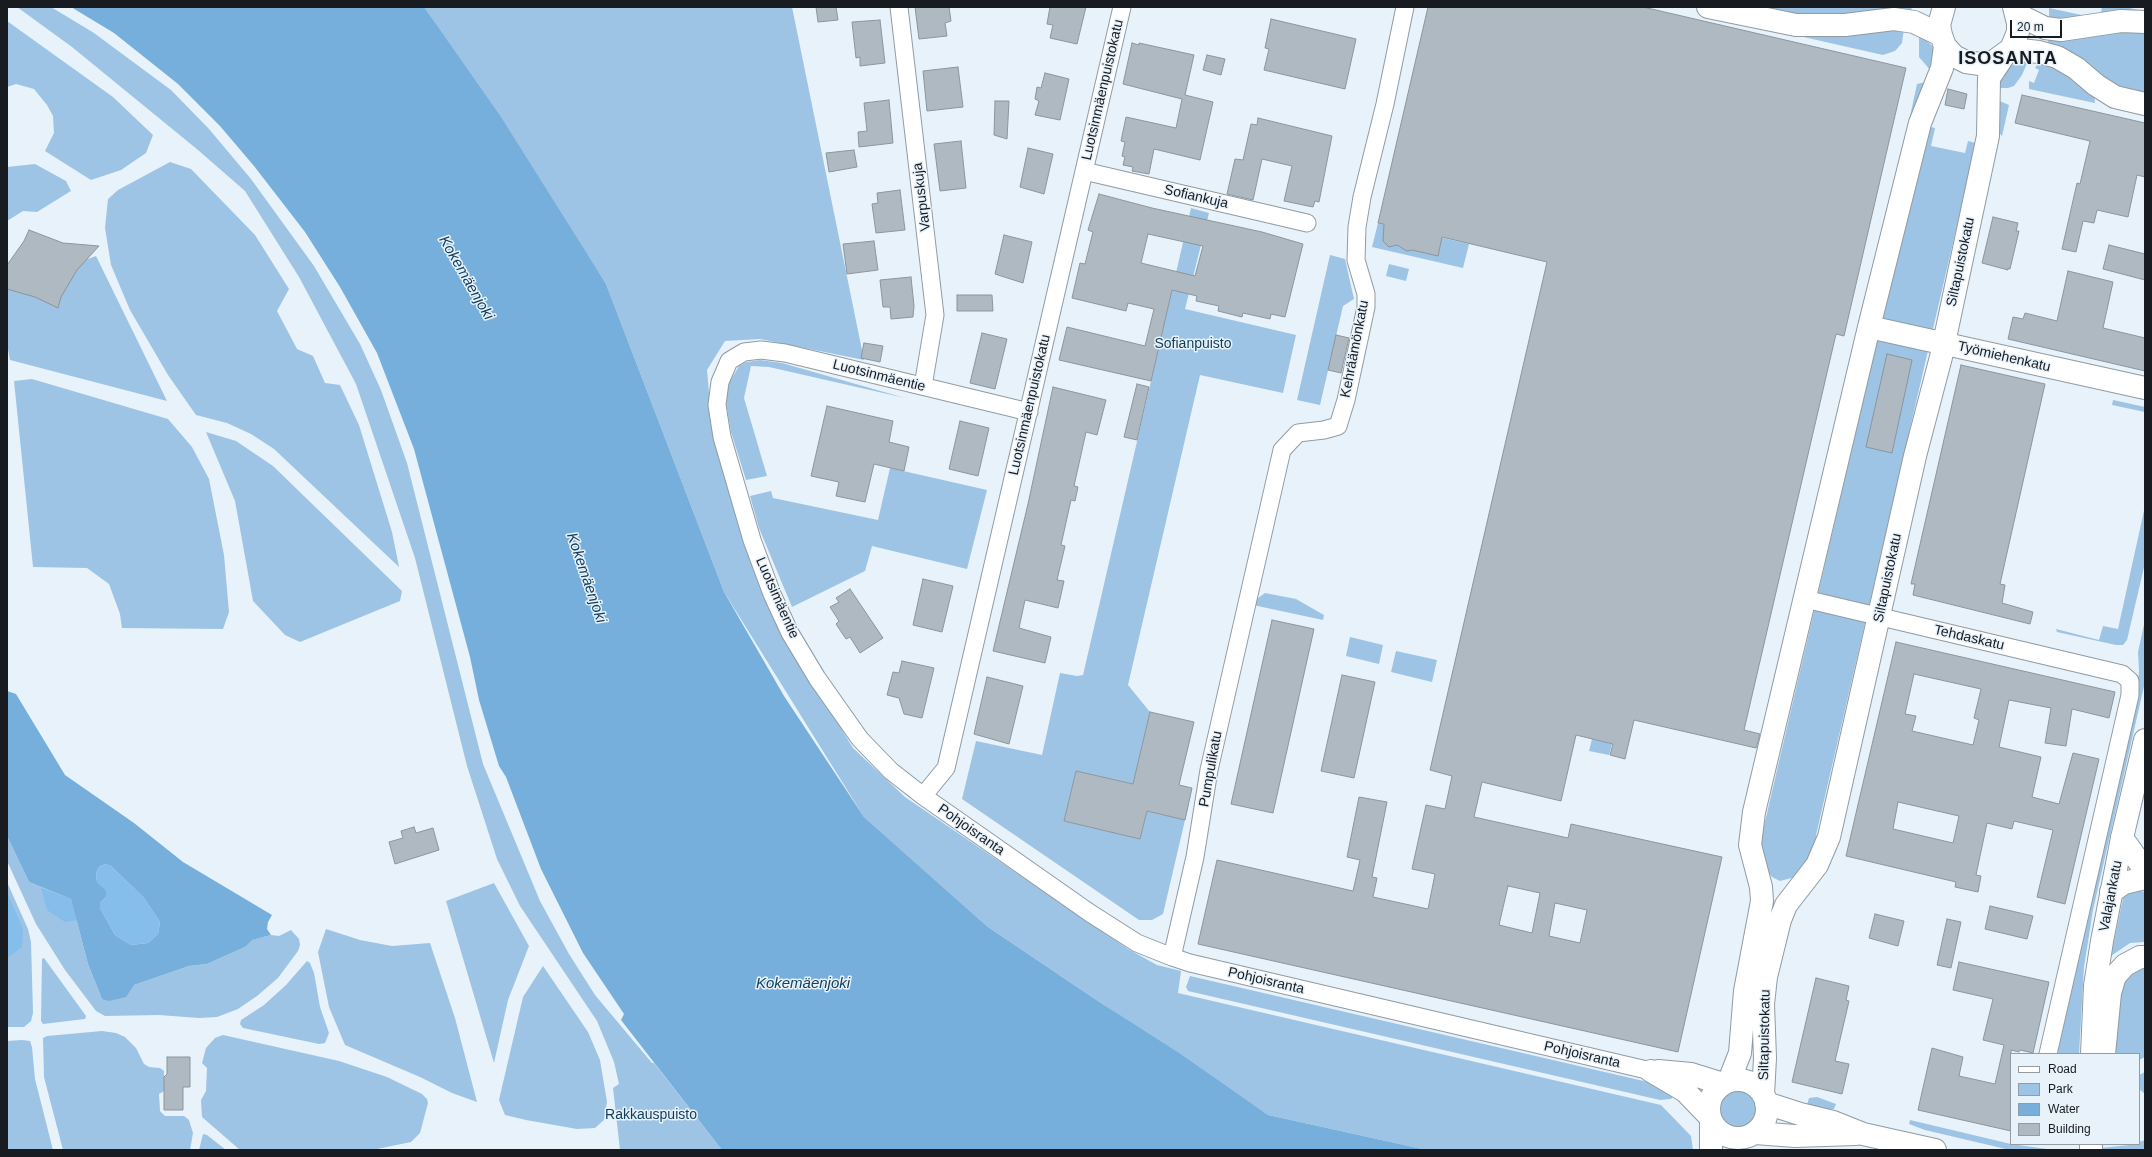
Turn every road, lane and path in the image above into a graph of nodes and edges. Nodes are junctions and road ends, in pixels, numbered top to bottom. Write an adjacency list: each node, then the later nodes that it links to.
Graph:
1 (899, 7): 16 (street, Varpuskuja)
2 (1122, 7): 11 (street, Luotsinmäenpuistokatu)
3 (1404, 7): 19 (street, Kehräämönkatu)
4 (1708, 7): 8 (main road)
5 (1944, 7): 8 (main road, Siltapuistokatu)
6 (2016, 11): 7 (main road); 9 (main road, Siltapuistokatu)
7 (2145, 22)
8 (1943, 40): 9 (main road); 13 (main road, Siltapuistokatu)
9 (2008, 52): 10 (main road); 14 (main road, Siltapuistokatu)
10 (2145, 104)
11 (1084, 171): 12 (street, Sofiankuja); 18 (street, Luotsinmäenpuistokatu)
12 (1308, 224)
13 (1869, 326): 14 (main road, Työmiehenkatu); 20 (main road, Siltapuistokatu)
14 (1944, 344): 17 (main road, Työmiehenkatu); 21 (main road, Siltapuistokatu)
15 (729, 361): 16 (street, Luotsinmäentie); 23 (street, Luotsimäentie)
16 (923, 386): 18 (street, Luotsinmäentie)
17 (2143, 389)
18 (1029, 412): 23 (street, Luotsinmäenpuistokatu)
19 (1251, 582): 30 (street, Pumpulikatu)
20 (1805, 599): 21 (street, Tehdaskatu); 26 (main road, Siltapuistokatu)
21 (1880, 617): 28 (main road, Siltapuistokatu); 32 (street, Tehdaskatu)
22 (2145, 740): 24 (main road, Valajankatu)
23 (922, 796): 30 (street, Pohjoisranta)
24 (2122, 838): 25 (main road); 29 (main road, Valajankatu)
25 (2145, 870)
26 (1758, 874): 28 (main road); 36 (main road, Siltapuistokatu)
27 (2145, 878): 29 (main road)
28 (1804, 883): 37 (main road, Siltapuistokatu)
29 (2111, 892): 33 (main road, Valajankatu)
30 (1172, 957): 35 (street, Pohjoisranta)
31 (2145, 957): 34 (main road)
32 (2048, 1053)
33 (2092, 1053)
34 (2104, 1053)
35 (1651, 1071): 36 (main road, Pohjoisranta); 38 (main road, Pohjoisranta)
36 (1726, 1083): 37 (main road); 38 (main road)
37 (1765, 1099): 39 (main road); 40 (main road)
38 (1710, 1118): 40 (main road); 41 (main road)
39 (1863, 1134): 40 (main road); 42 (main road)
40 (1745, 1140)
41 (1711, 1150)
42 (1935, 1150)

